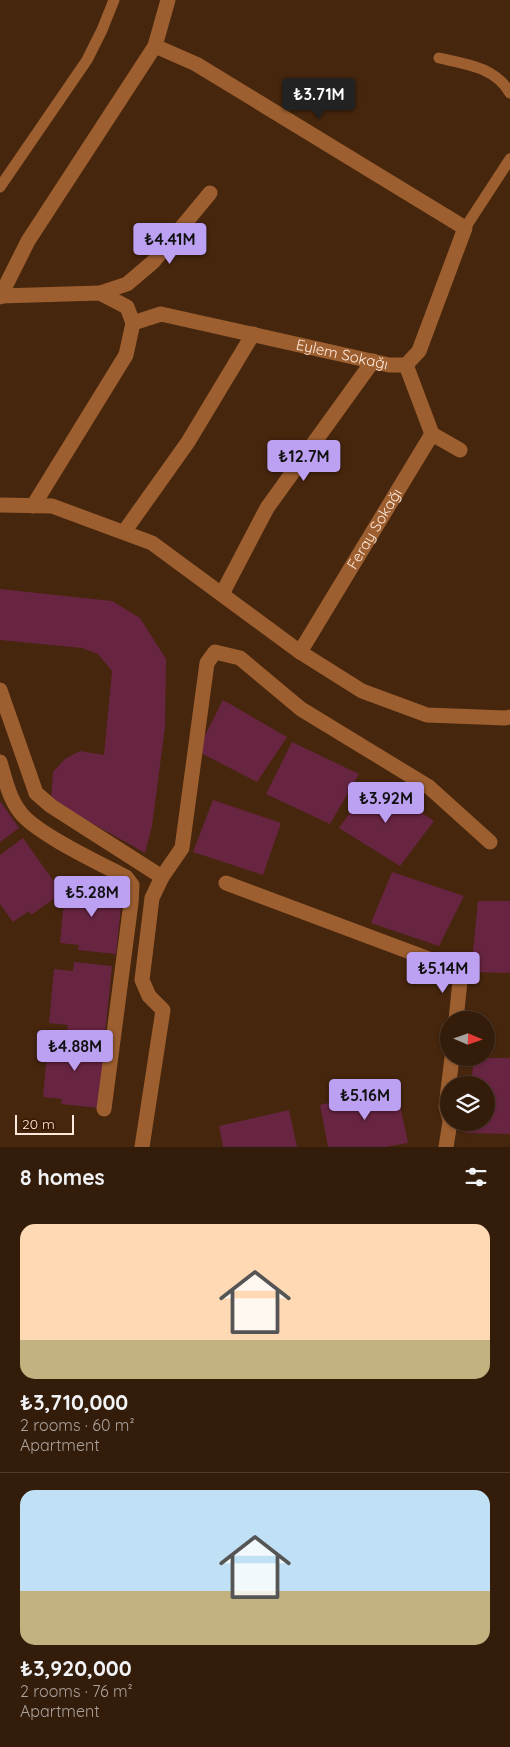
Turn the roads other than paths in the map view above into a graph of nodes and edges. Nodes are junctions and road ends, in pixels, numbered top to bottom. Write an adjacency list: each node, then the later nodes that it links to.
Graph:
1 (114, 0): 7 (lane)
2 (168, 0): 3 (street)
3 (154, 46): 9 (street); 11 (street)
4 (439, 58): 5 (lane)
5 (510, 93)
6 (510, 159): 9 (lane)
7 (0, 187)
8 (210, 193): 10 (street)
9 (465, 228): 15 (street, Eylem Sokağı)
10 (100, 292): 11 (street); 12 (street)
11 (0, 297)
12 (133, 323): 13 (street, Eylem Sokağı); 19 (street)
13 (253, 334): 14 (street, Eylem Sokağı); 20 (street)
14 (373, 361): 15 (street, Eylem Sokağı); 21 (street)
15 (406, 365): 16 (street)
16 (432, 434): 17 (street); 22 (street, Feray Sokağı)
17 (460, 450)
18 (0, 505): 19 (street)
19 (33, 506): 20 (street)
20 (124, 532): 21 (street)
21 (222, 594): 22 (street)
22 (300, 652): 24 (street)
23 (0, 690): 27 (street)
24 (510, 717)
25 (0, 762): 30 (street)
26 (490, 842): 27 (street)
27 (162, 876): 32 (street)
28 (226, 883): 29 (street)
29 (457, 1011)
30 (104, 1109)
31 (449, 1131): 33 (street)
32 (142, 1147)
33 (446, 1147)

